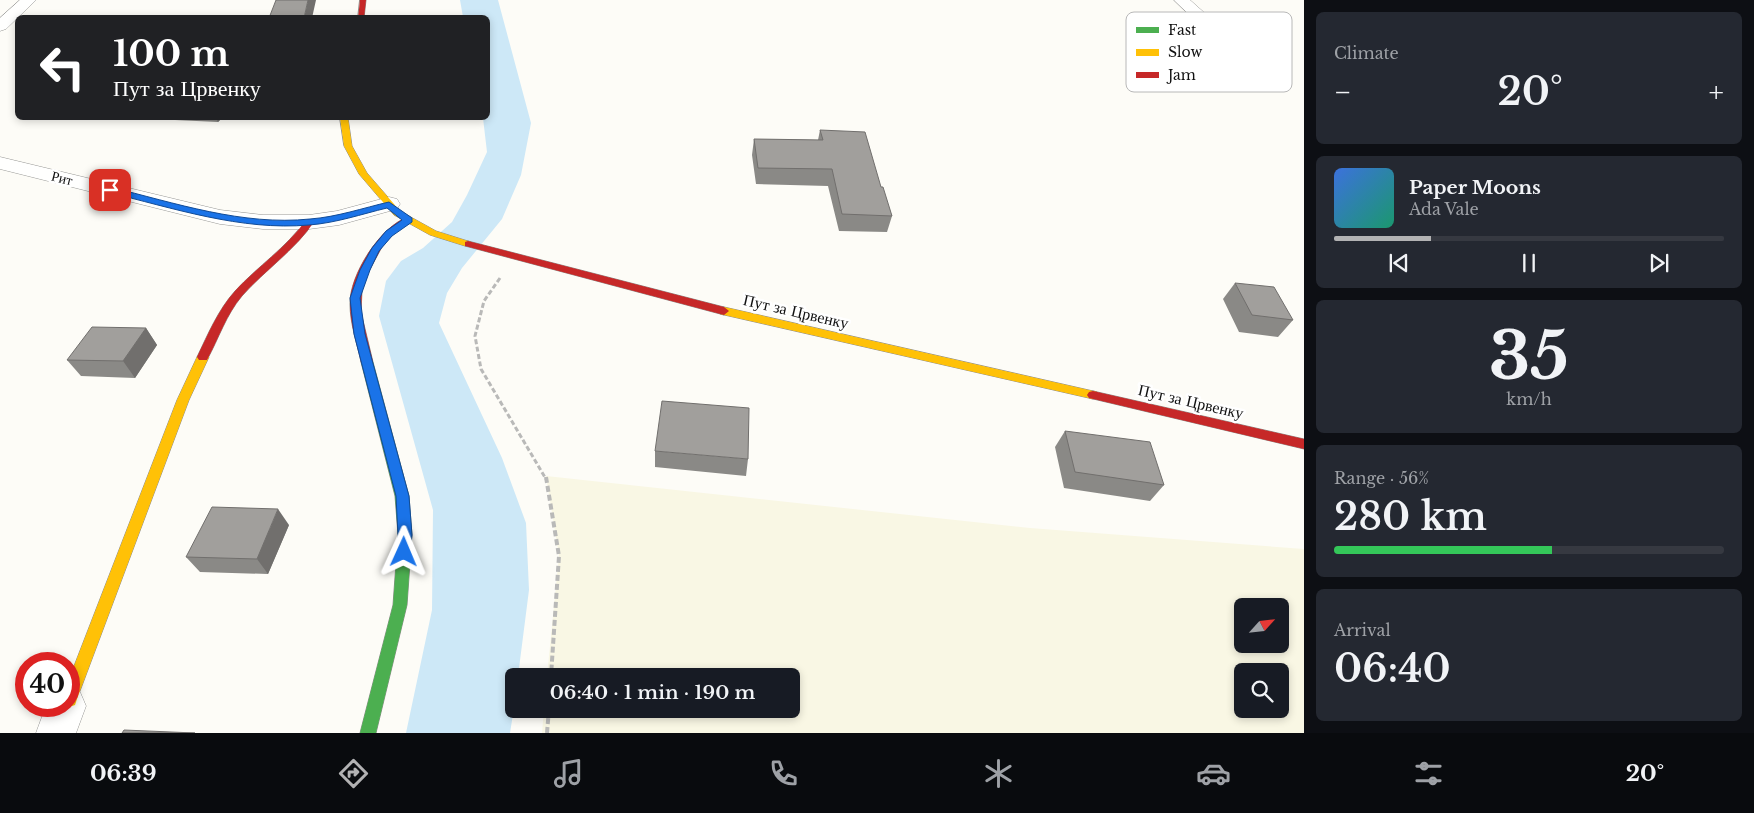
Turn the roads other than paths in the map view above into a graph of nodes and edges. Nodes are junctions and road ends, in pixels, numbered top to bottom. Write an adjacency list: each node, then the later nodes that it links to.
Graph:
1 (29, 0): 6 (street)
2 (363, 0): 5 (street)
3 (1181, 0): 4 (street)
4 (1194, 12)
5 (361, 15)
6 (0, 26)
7 (344, 120): 9 (street, Пут за Црвенку)
8 (0, 163): 11 (street, Рит)
9 (389, 204): 10 (street, Пут за Црвенку); 11 (street, Рит)
10 (408, 220): 12 (street, Пут за Црвенку); 16 (street)
11 (309, 222): 13 (street)
12 (1304, 444)
13 (80, 670)
14 (62, 717): 15 (street)
15 (56, 733)
16 (368, 733)

